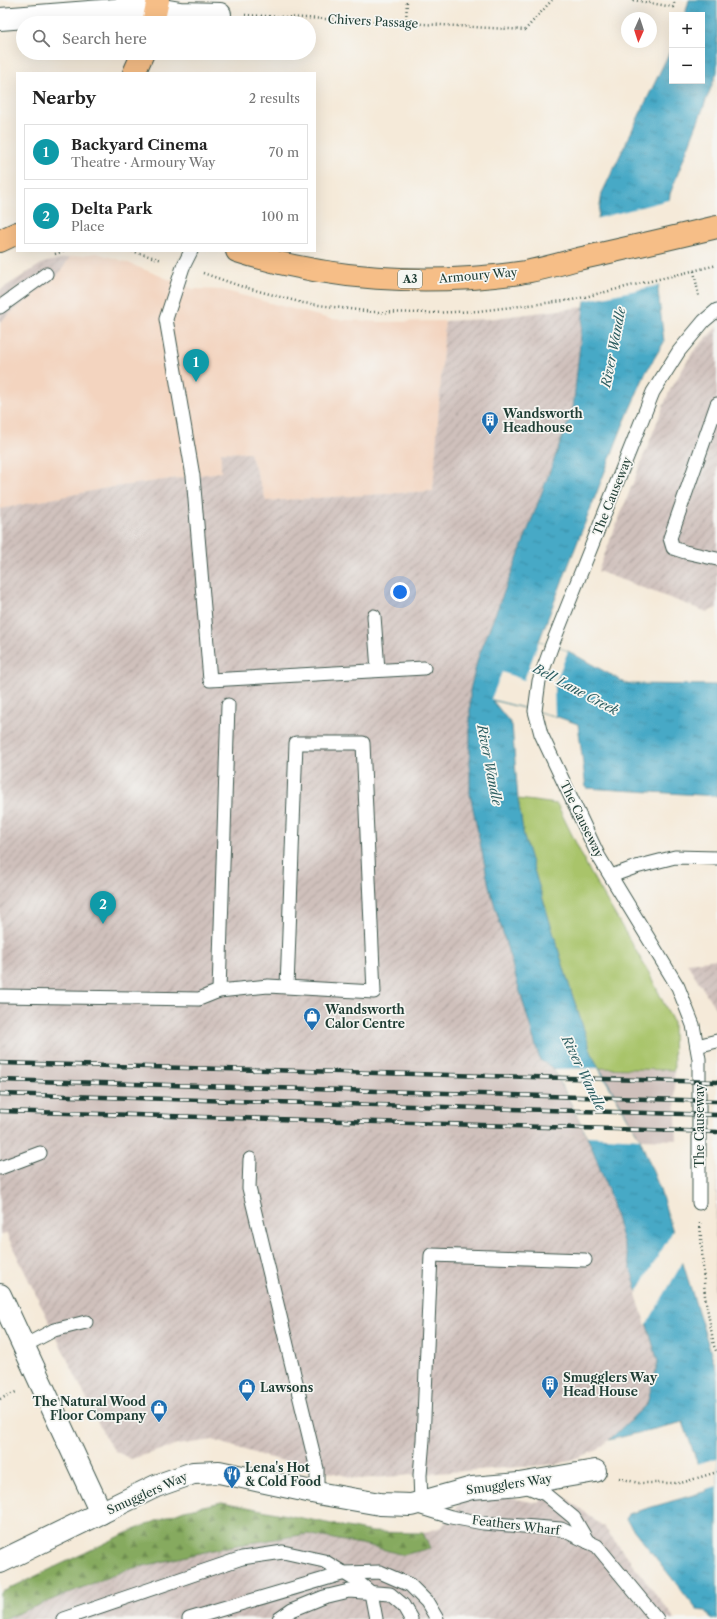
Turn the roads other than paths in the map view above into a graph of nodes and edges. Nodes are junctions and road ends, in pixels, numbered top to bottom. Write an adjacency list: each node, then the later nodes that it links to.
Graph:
1 (156, 11): 2 (street); 3 (street)
2 (220, 14)
3 (37, 16)
4 (16, 18): 5 (street)
5 (0, 19)
6 (140, 60): 7 (main road)
7 (134, 72)
8 (717, 227): 12 (main road, Armoury Way / A3)
9 (16, 233): 10 (main road)
10 (0, 241)
11 (190, 252): 20 (lane)
12 (241, 252)
13 (46, 274): 14 (lane)
14 (0, 307)
15 (717, 310): 23 (lane, The Causeway)
16 (717, 404): 17 (lane)
17 (717, 559)
18 (374, 616): 20 (lane)
19 (424, 668): 20 (lane)
20 (378, 670)
21 (228, 705): 25 (lane)
22 (717, 858): 23 (lane)
23 (611, 876): 28 (lane, The Causeway)
24 (287, 987): 24 (lane); 25 (lane)
25 (219, 991): 26 (lane)
26 (0, 996)
27 (717, 1041): 28 (lane)
28 (697, 1046): 32 (lane, The Causeway)
29 (40, 1153): 31 (lane)
30 (250, 1159): 39 (lane)
31 (0, 1168)
32 (699, 1204)
33 (585, 1260): 40 (lane)
34 (0, 1295): 36 (street, Smugglers Way)
35 (86, 1322): 36 (lane)
36 (24, 1346): 41 (street, Smugglers Way)
37 (595, 1471): 38 (street, Smugglers Way)
38 (519, 1484): 40 (street, Smugglers Way); 42 (lane)
39 (317, 1493): 40 (street, Smugglers Way); 41 (street, Smugglers Way)
40 (416, 1503): 42 (lane, Feathers Wharf)
41 (100, 1513): 43 (street, Smugglers Way)
42 (588, 1542): 52 (lane, Feathers Wharf)
43 (0, 1562)
44 (345, 1573): 45 (lane); 46 (lane); 47 (lane); 51 (lane)
45 (371, 1593): 48 (lane); 49 (lane); 50 (lane)
46 (63, 1619)
47 (189, 1619)
48 (279, 1619)
49 (376, 1619)
50 (412, 1619)
51 (437, 1619)
52 (657, 1619)

